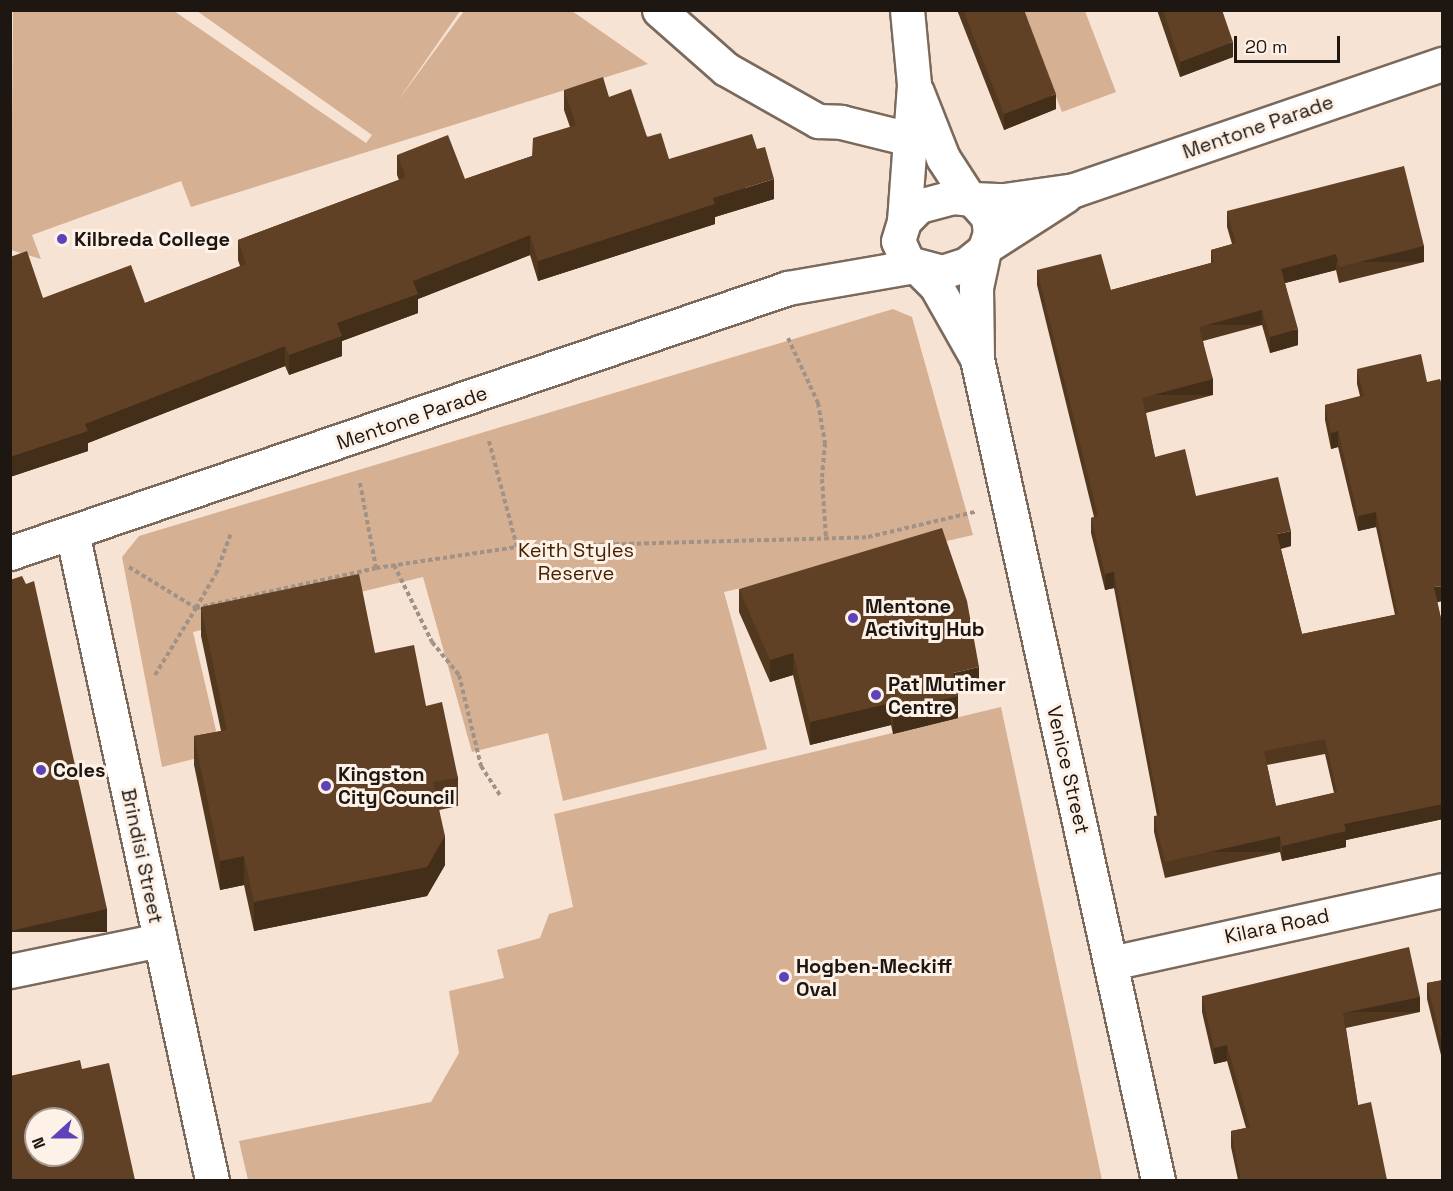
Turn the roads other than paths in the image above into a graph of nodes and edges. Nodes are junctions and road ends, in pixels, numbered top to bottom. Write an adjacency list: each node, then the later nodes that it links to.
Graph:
1 (659, 10): 5 (street)
2 (907, 10): 4 (street)
3 (1443, 64): 6 (street, Mentone Parade)
4 (914, 84): 5 (street); 7 (street)
5 (910, 139): 8 (street)
6 (1074, 190): 7 (street, Mentone Parade); 9 (street, Mentone Parade)
7 (970, 199): 8 (street); 9 (street)
8 (903, 223): 10 (street); 11 (street, Mentone Parade)
9 (985, 248): 10 (street); 12 (street, Venice Street)
10 (915, 267): 11 (street, Mentone Parade); 12 (street, Venice Street)
11 (812, 281): 13 (street, Mentone Parade)
12 (977, 359): 17 (street, Venice Street)
13 (72, 532): 14 (street, Mentone Parade); 16 (street, Brindisi Street)
14 (10, 553)
15 (1443, 890): 17 (street, Kilara Road)
16 (160, 940): 18 (street); 19 (street, Brindisi Street)
17 (1111, 963): 20 (street, Venice Street)
18 (10, 971)
19 (212, 1180)
20 (1158, 1180)

